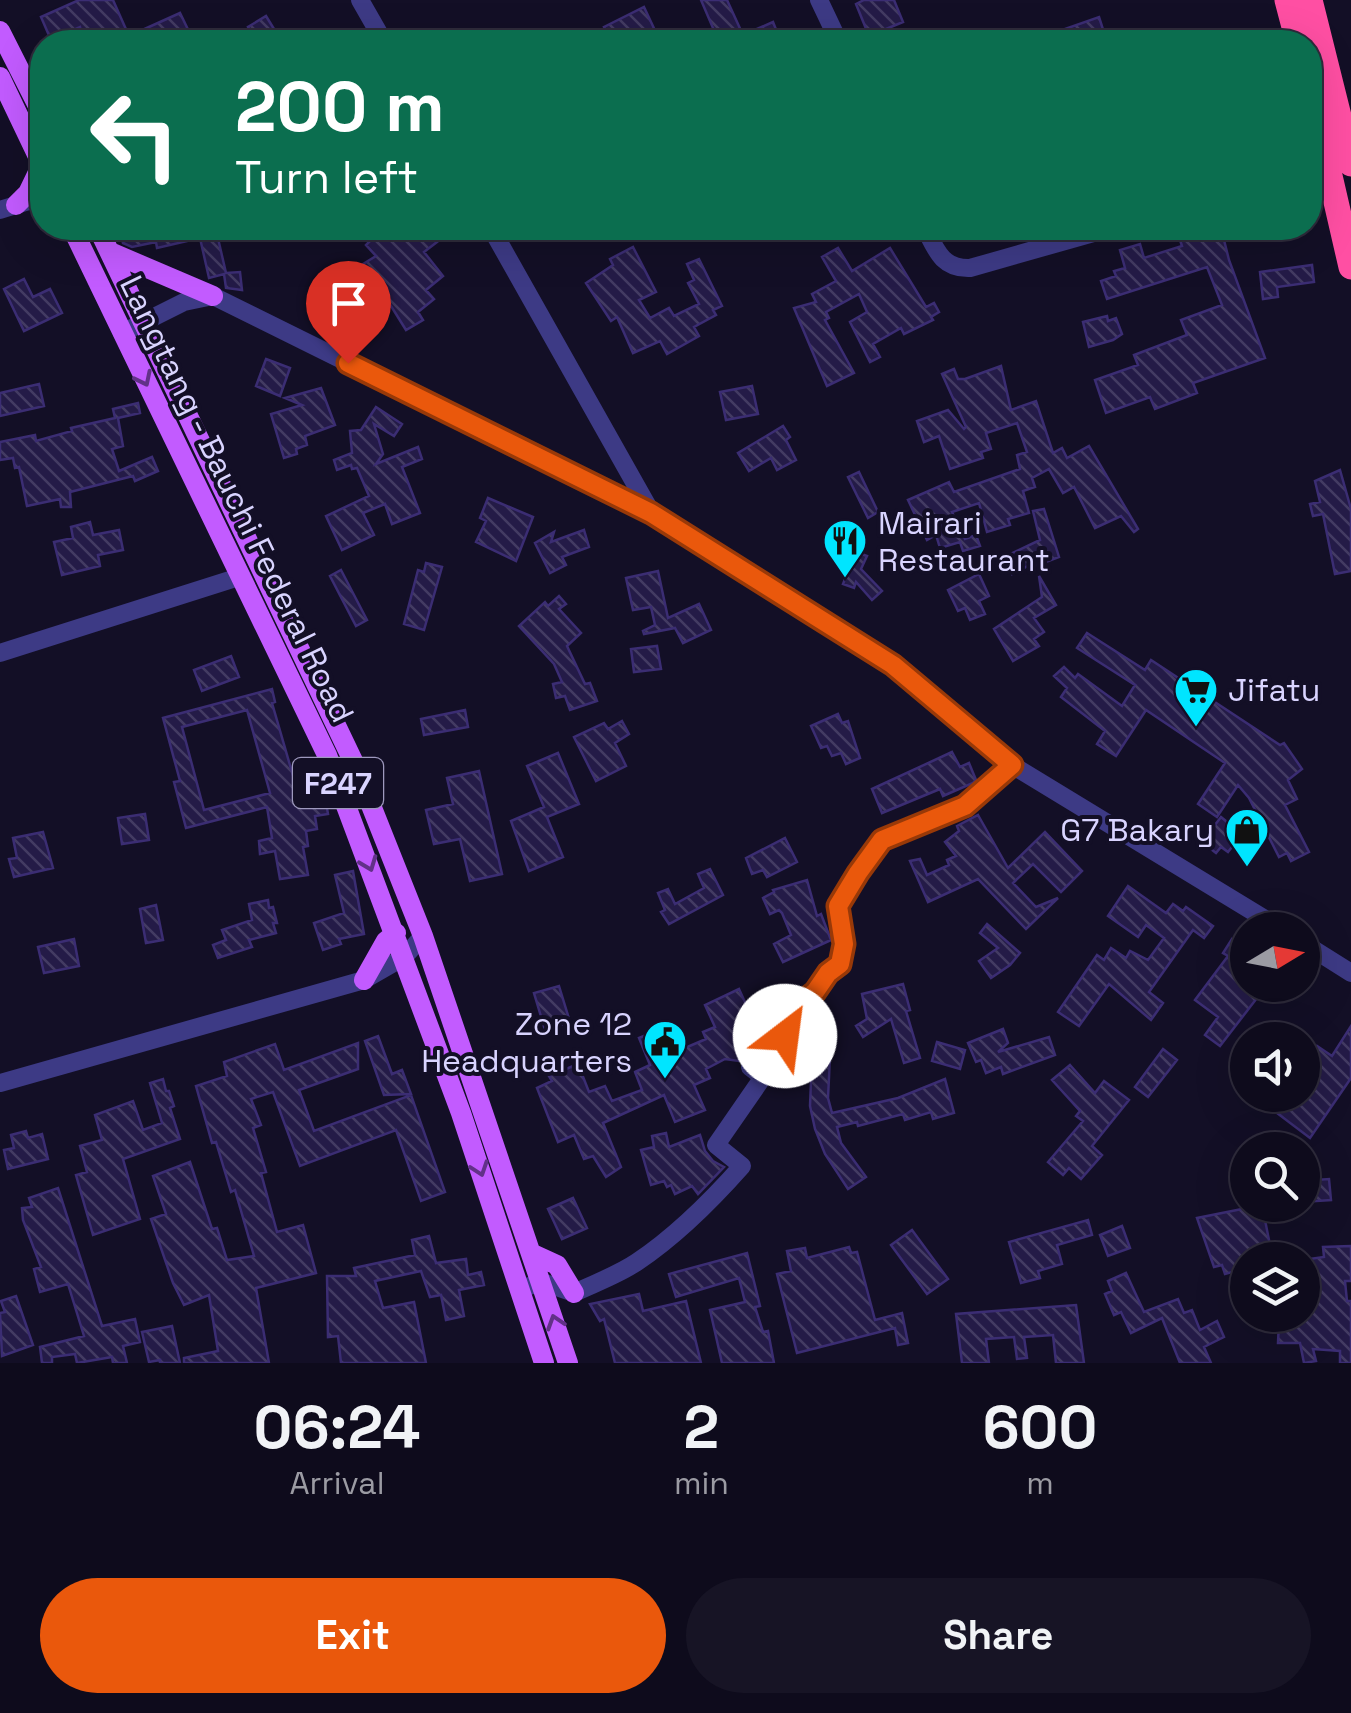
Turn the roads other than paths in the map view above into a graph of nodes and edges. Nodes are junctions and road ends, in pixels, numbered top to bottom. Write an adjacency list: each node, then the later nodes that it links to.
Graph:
1 (360, 0): 5 (street)
2 (819, 0): 6 (street)
3 (1288, 0): 7 (highway)
4 (1310, 0): 8 (highway)
5 (377, 30)
6 (833, 30)
7 (1295, 30)
8 (1315, 30)
9 (0, 31): 12 (main road)
10 (0, 77): 14 (main road)
11 (1322, 79): 15 (highway)
12 (30, 90)
13 (1322, 125): 15 (highway)
14 (30, 139)
15 (1335, 165): 24 (highway)
16 (30, 189): 17 (main road)
17 (8, 208)
18 (78, 240): 27 (main road, Langtang - Bauchi Federal Road / F247)
19 (104, 240): 23 (main road, Langtang - Bauchi Federal Road / F247)
20 (497, 240): 28 (street)
21 (932, 240): 22 (street)
22 (1069, 240)
23 (110, 252): 25 (main road); 26 (main road, Langtang - Bauchi Federal Road / F247)
24 (1351, 266)
25 (214, 296): 26 (street); 28 (street)
26 (142, 322): 27 (street); 34 (main road, Langtang - Bauchi Federal Road / F247)
27 (122, 333): 29 (main road, Langtang - Bauchi Federal Road / F247, one-way to 29)
28 (651, 513): 31 (street)
29 (240, 577): 30 (street); 33 (main road, Langtang - Bauchi Federal Road / F247, one-way to 33)
30 (0, 652)
31 (1012, 765): 32 (street); 43 (street)
32 (1253, 912)
33 (396, 933): 36 (main road, Langtang - Bauchi Federal Road / F247); 38 (main road)
34 (423, 936): 36 (street); 40 (main road, Langtang - Bauchi Federal Road / F247)
35 (1320, 953): 37 (street)
36 (404, 957): 38 (street); 42 (main road, Langtang - Bauchi Federal Road / F247, one-way to 42)
37 (1351, 973)
38 (364, 980): 39 (street)
39 (0, 1082)
40 (533, 1254): 41 (main road, Langtang - Bauchi Federal Road / F247); 43 (main road)
41 (542, 1282): 42 (street); 43 (street); 45 (main road, Langtang - Bauchi Federal Road / F247, one-way to 41)
42 (520, 1289): 44 (main road, Langtang - Bauchi Federal Road / F247)
43 (574, 1292)
44 (544, 1363)
45 (568, 1363)

